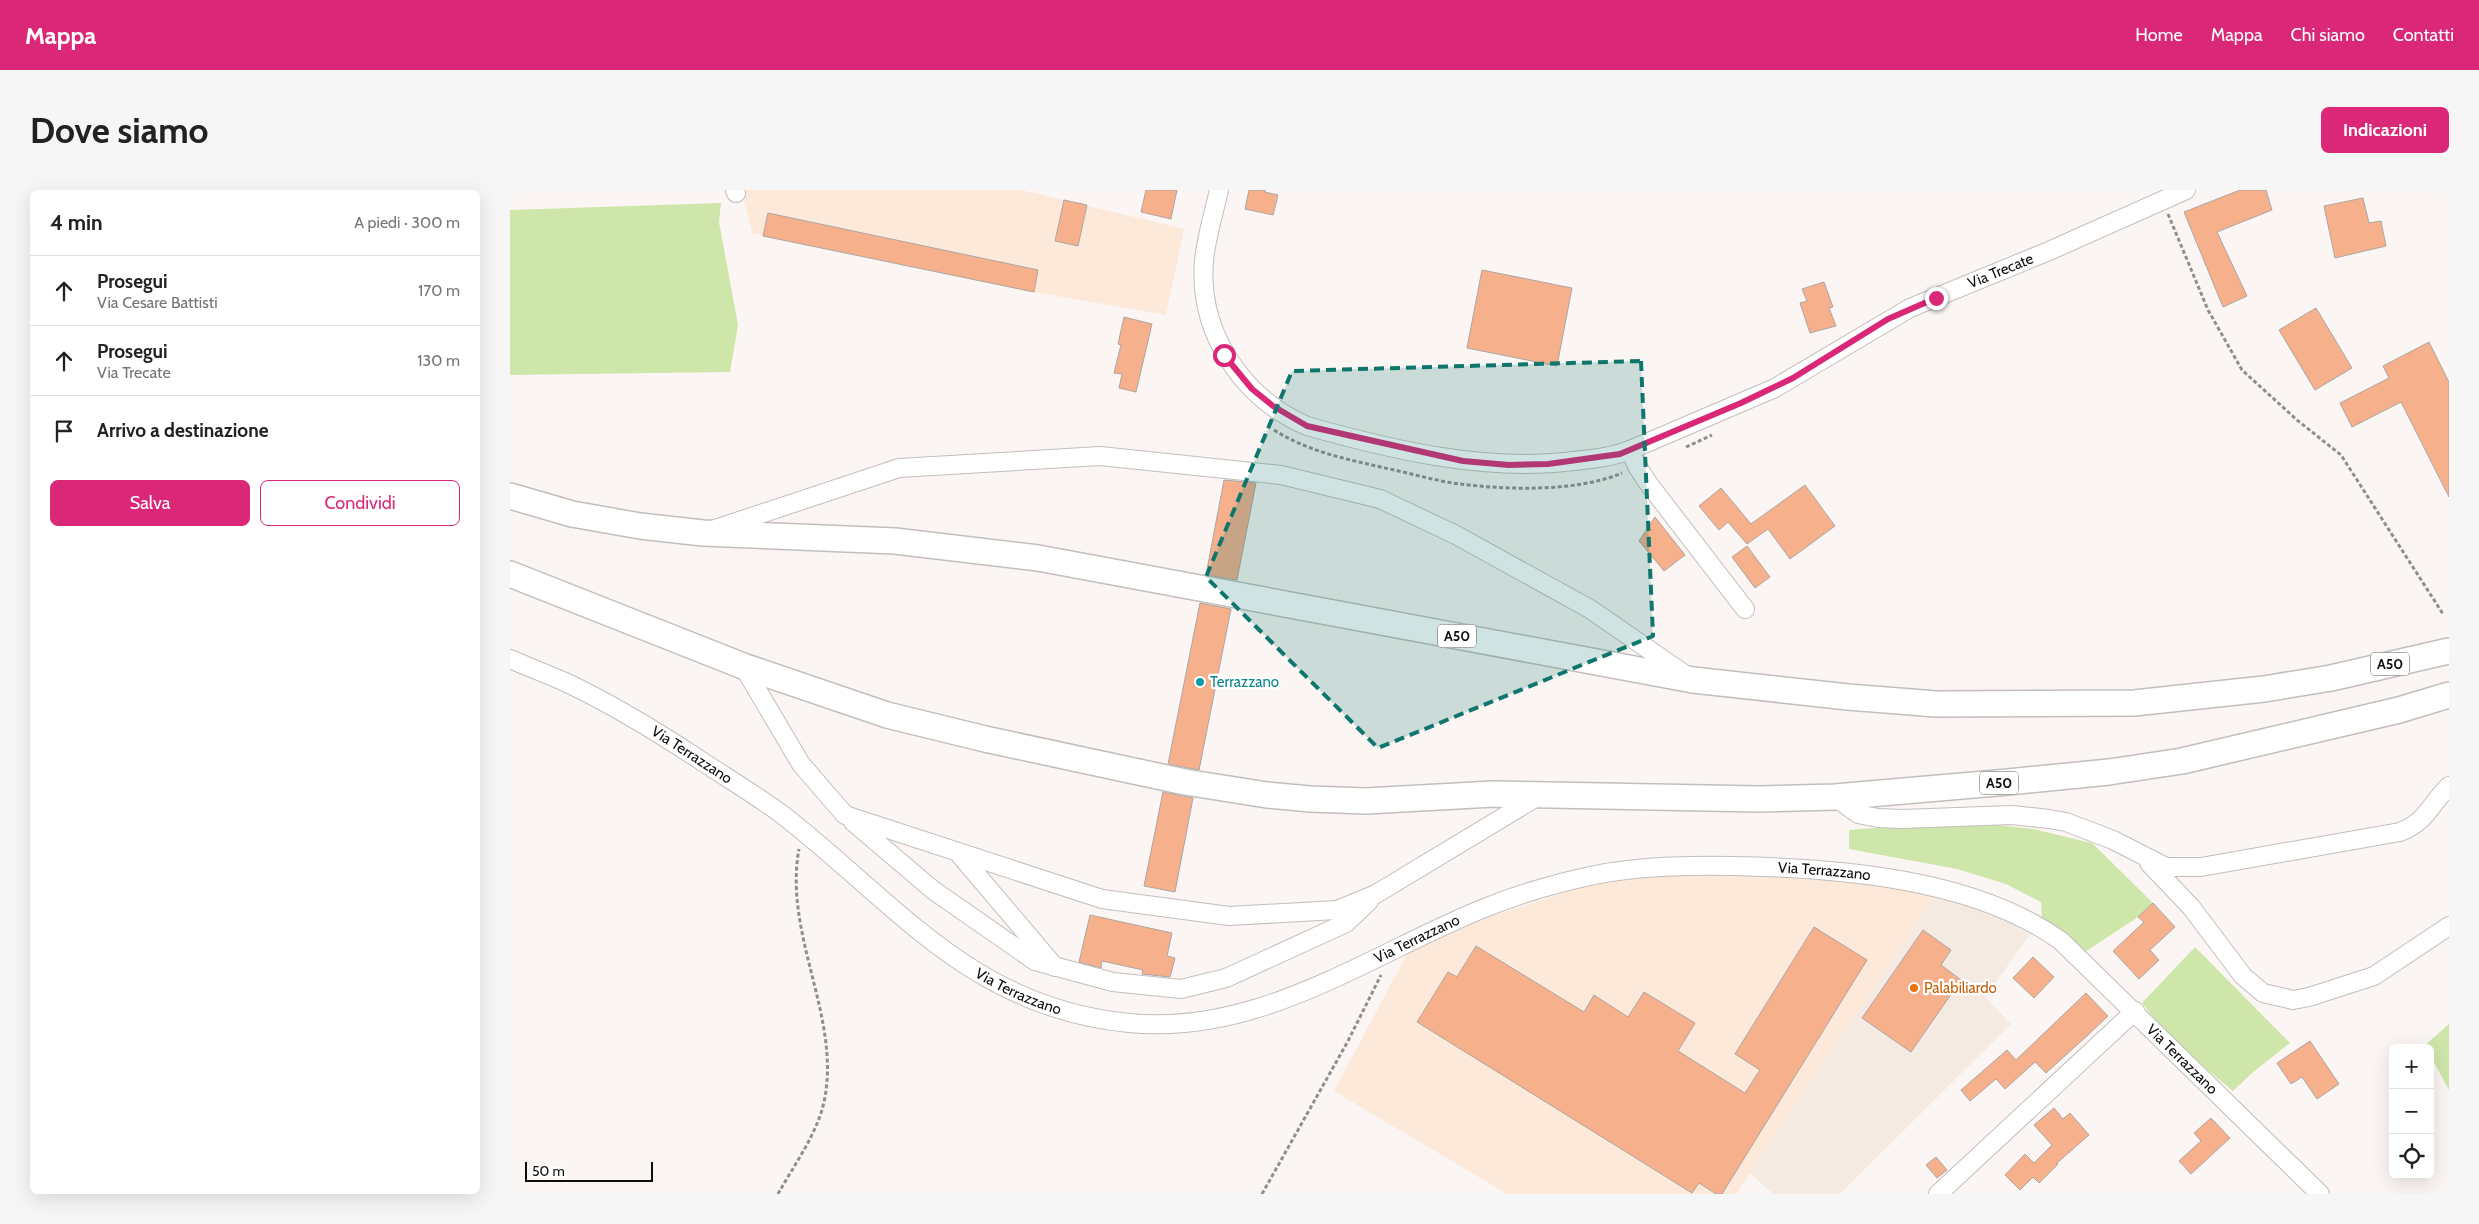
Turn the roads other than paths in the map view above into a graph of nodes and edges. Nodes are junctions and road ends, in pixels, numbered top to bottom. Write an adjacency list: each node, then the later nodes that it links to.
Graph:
1 (1219, 190): 3 (street, Via Trecate)
2 (2186, 190): 3 (street, Via Trecate)
3 (1634, 458): 7 (street)
4 (510, 496): 5 (highway)
5 (703, 533): 11 (highway, A50); 11 (street)
6 (510, 574): 10 (highway)
7 (1744, 609)
8 (2449, 650): 11 (highway, A50)
9 (510, 660): 22 (street, Via Terrazzano)
10 (744, 666): 14 (highway, A50); 16 (street)
11 (1693, 680)
12 (2449, 695): 15 (highway, A50)
13 (2449, 786): 18 (street)
14 (1541, 795): 15 (highway, A50); 19 (street)
15 (1835, 797): 18 (street)
16 (845, 815): 17 (street); 21 (street)
17 (960, 854): 19 (street); 21 (street)
18 (2142, 856): 20 (street)
19 (1376, 894): 21 (street)
20 (2449, 926)
21 (1055, 967)
22 (2135, 1012): 23 (street); 24 (street, Via Terrazzano)
23 (1938, 1194)
24 (2320, 1194)

